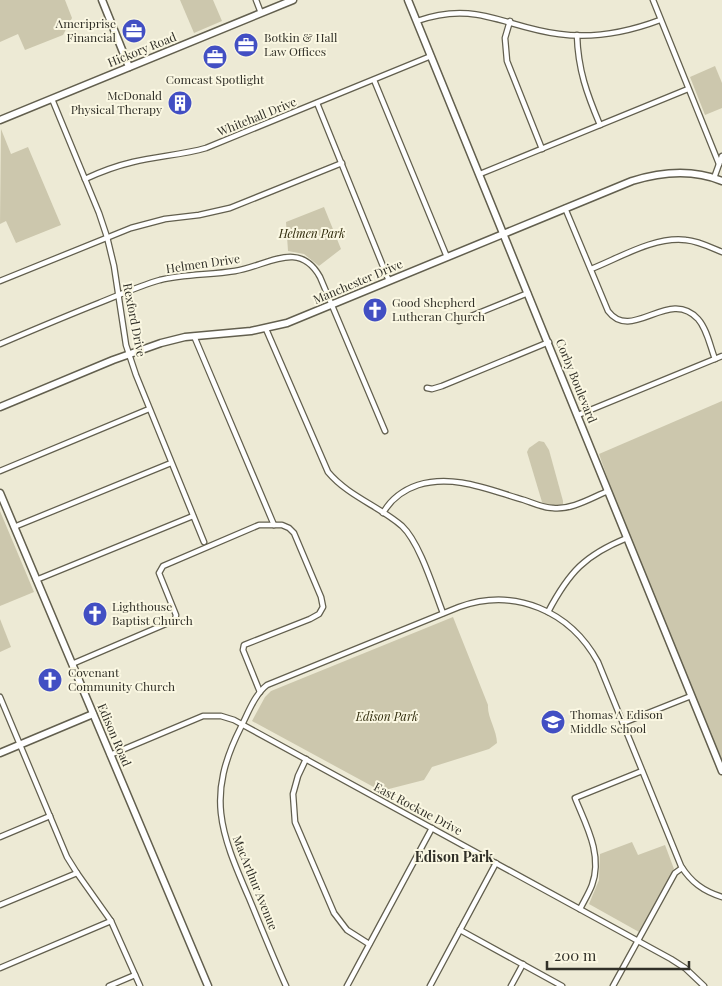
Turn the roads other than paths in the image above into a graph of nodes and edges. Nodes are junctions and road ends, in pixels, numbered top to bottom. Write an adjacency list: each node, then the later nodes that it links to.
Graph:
1 (256, 0): 6 (street)
2 (293, 0): 6 (street, Hickory Road)
3 (408, 0): 8 (street, Corby Boulevard)
4 (653, 0): 7 (street)
5 (102, 2): 12 (street)
6 (261, 13): 12 (street, Hickory Road)
7 (660, 20): 10 (street); 14 (street)
8 (417, 21): 9 (street); 11 (street, Corby Boulevard)
9 (510, 21): 10 (street); 19 (street)
10 (578, 35): 18 (street)
11 (432, 56): 13 (street, Whitehall Drive); 23 (street, Corby Boulevard)
12 (129, 67): 15 (street, Hickory Road)
13 (374, 80): 16 (street, Whitehall Drive); 31 (street)
14 (688, 89): 18 (street); 22 (street)
15 (52, 99): 17 (street, Hickory Road); 25 (street, Rexford Drive)
16 (317, 103): 21 (street); 25 (street, Whitehall Drive)
17 (0, 120)
18 (600, 125): 19 (street)
19 (542, 149): 23 (street)
20 (722, 156): 22 (street)
21 (342, 163): 29 (street); 34 (street)
22 (719, 164): 24 (street)
23 (480, 174): 28 (street, Corby Boulevard)
24 (714, 178): 26 (street, Manchester Drive); 27 (street, Manchester Drive)
25 (85, 179): 29 (street, Rexford Drive)
26 (722, 180)
27 (565, 208): 28 (street, Manchester Drive); 32 (street)
28 (504, 234): 31 (street, Manchester Drive); 35 (street, Corby Boulevard)
29 (107, 237): 33 (street); 36 (street, Rexford Drive)
30 (722, 252): 32 (street)
31 (447, 257): 34 (street, Manchester Drive)
32 (590, 270): 45 (street)
33 (0, 281)
34 (389, 281): 37 (street, Manchester Drive)
35 (528, 293): 38 (street); 41 (street, Corby Boulevard)
36 (118, 295): 37 (street, Helmen Drive); 42 (street, Helmen Drive); 43 (street, Rexford Drive)
37 (331, 305): 39 (street, Manchester Drive); 50 (street, Helmen Drive)
38 (459, 321)
39 (266, 329): 40 (street, Manchester Drive); 55 (street)
40 (194, 336): 43 (street, Manchester Drive); 57 (street)
41 (548, 342): 46 (street); 49 (street, Corby Boulevard)
42 (0, 344)
43 (129, 354): 47 (street, Manchester Drive); 48 (street, Rexford Drive)
44 (722, 356): 45 (street)
45 (715, 359): 49 (street)
46 (427, 388)
47 (0, 407)
48 (149, 409): 51 (street, Rexford Drive); 52 (street)
49 (578, 415): 53 (street, Corby Boulevard)
50 (385, 431)
51 (171, 463): 56 (street, Rexford Drive); 58 (street)
52 (0, 471)
53 (608, 491): 55 (street); 59 (street, Corby Boulevard)
54 (0, 493): 58 (street, Edison Road)
55 (383, 513): 63 (street)
56 (194, 516): 60 (street, Rexford Drive); 61 (street)
57 (274, 525): 64 (street); 65 (street)
58 (14, 527): 61 (street, Edison Road)
59 (627, 538): 62 (street); 66 (street, Corby Boulevard)
60 (204, 542)
61 (36, 580): 64 (street, Edison Road)
62 (548, 612): 63 (street); 69 (street)
63 (443, 613): 65 (street)
64 (72, 664): 68 (street, Edison Road)
65 (260, 692): 70 (street, MacArthur Avenue)
66 (691, 696): 69 (street); 76 (street, Corby Boulevard)
67 (0, 697): 71 (street)
68 (93, 714): 71 (street); 73 (street, Edison Road)
69 (623, 723): 75 (street)
70 (242, 724): 73 (street, East Rockne Drive); 74 (street, East Rockne Drive); 96 (street, MacArthur Avenue)
71 (20, 744): 72 (street); 77 (street)
72 (0, 753)
73 (110, 754): 95 (street, Edison Road)
74 (306, 759): 78 (street, East Rockne Drive); 89 (street)
75 (642, 771): 81 (street); 85 (street)
76 (722, 771)
77 (50, 816): 79 (street); 82 (street)
78 (432, 828): 80 (street, East Rockne Drive); 89 (street)
79 (0, 837)
80 (496, 863): 85 (street, East Rockne Drive); 87 (street)
81 (682, 868): 83 (street); 88 (street)
82 (76, 873): 84 (street); 86 (street)
83 (722, 897)
84 (0, 905)
85 (580, 909): 88 (street, East Rockne Drive)
86 (111, 921): 91 (street); 92 (street)
87 (460, 930): 90 (street); 98 (street)
88 (638, 941): 101 (street); 102 (street, East Rockne Drive)
89 (369, 944): 97 (street)
90 (523, 964): 99 (street); 100 (street)
91 (0, 968)
92 (135, 975): 93 (street); 94 (street)
93 (109, 986)
94 (140, 986)
95 (208, 986)
96 (286, 986)
97 (346, 986)
98 (430, 986)
99 (511, 986)
100 (562, 986)
101 (613, 986)
102 (704, 986)

